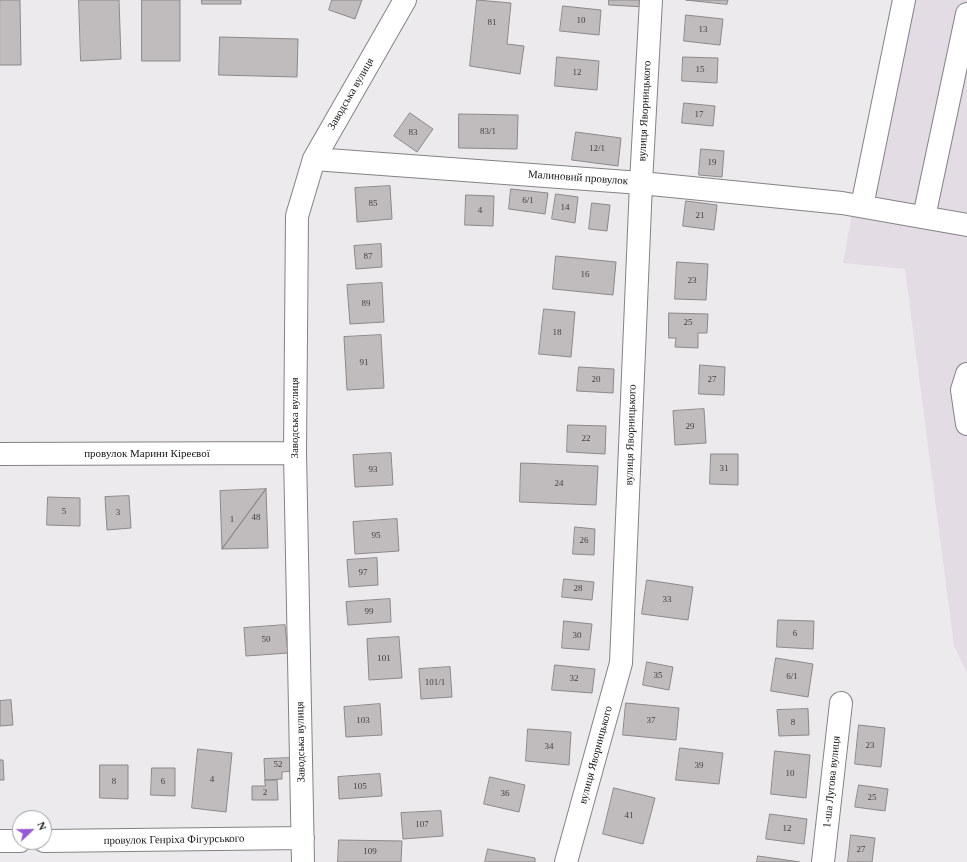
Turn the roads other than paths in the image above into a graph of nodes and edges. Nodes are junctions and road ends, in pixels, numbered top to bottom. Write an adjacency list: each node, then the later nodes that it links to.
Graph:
1 (405, 0): 5 (street, Заводська вулиця)
2 (651, 0): 6 (street, вулиця Яворницького)
3 (904, 0): 7 (street)
4 (967, 14): 8 (street)
5 (314, 159): 6 (street, Малиновий провулок); 12 (street, Заводська вулиця)
6 (641, 183): 7 (street, Малиновий провулок); 20 (street, вулиця Яворницького)
7 (852, 204): 8 (street, Малиновий провулок)
8 (924, 217): 9 (street, Малиновий провулок)
9 (967, 225)
10 (967, 374): 11 (street)
11 (967, 424)
12 (295, 453): 13 (street, провулок Марини Кіреєвої); 15 (street, Заводська вулиця)
13 (0, 454)
14 (841, 703): 21 (street, 1-ша Лугова вулиця)
15 (303, 838): 18 (street, провулок Генріха Фігурського); 19 (street, Заводська вулиця)
16 (0, 841): 17 (street)
17 (12, 841)
18 (52, 841)
19 (303, 862)
20 (566, 862)
21 (823, 862)

